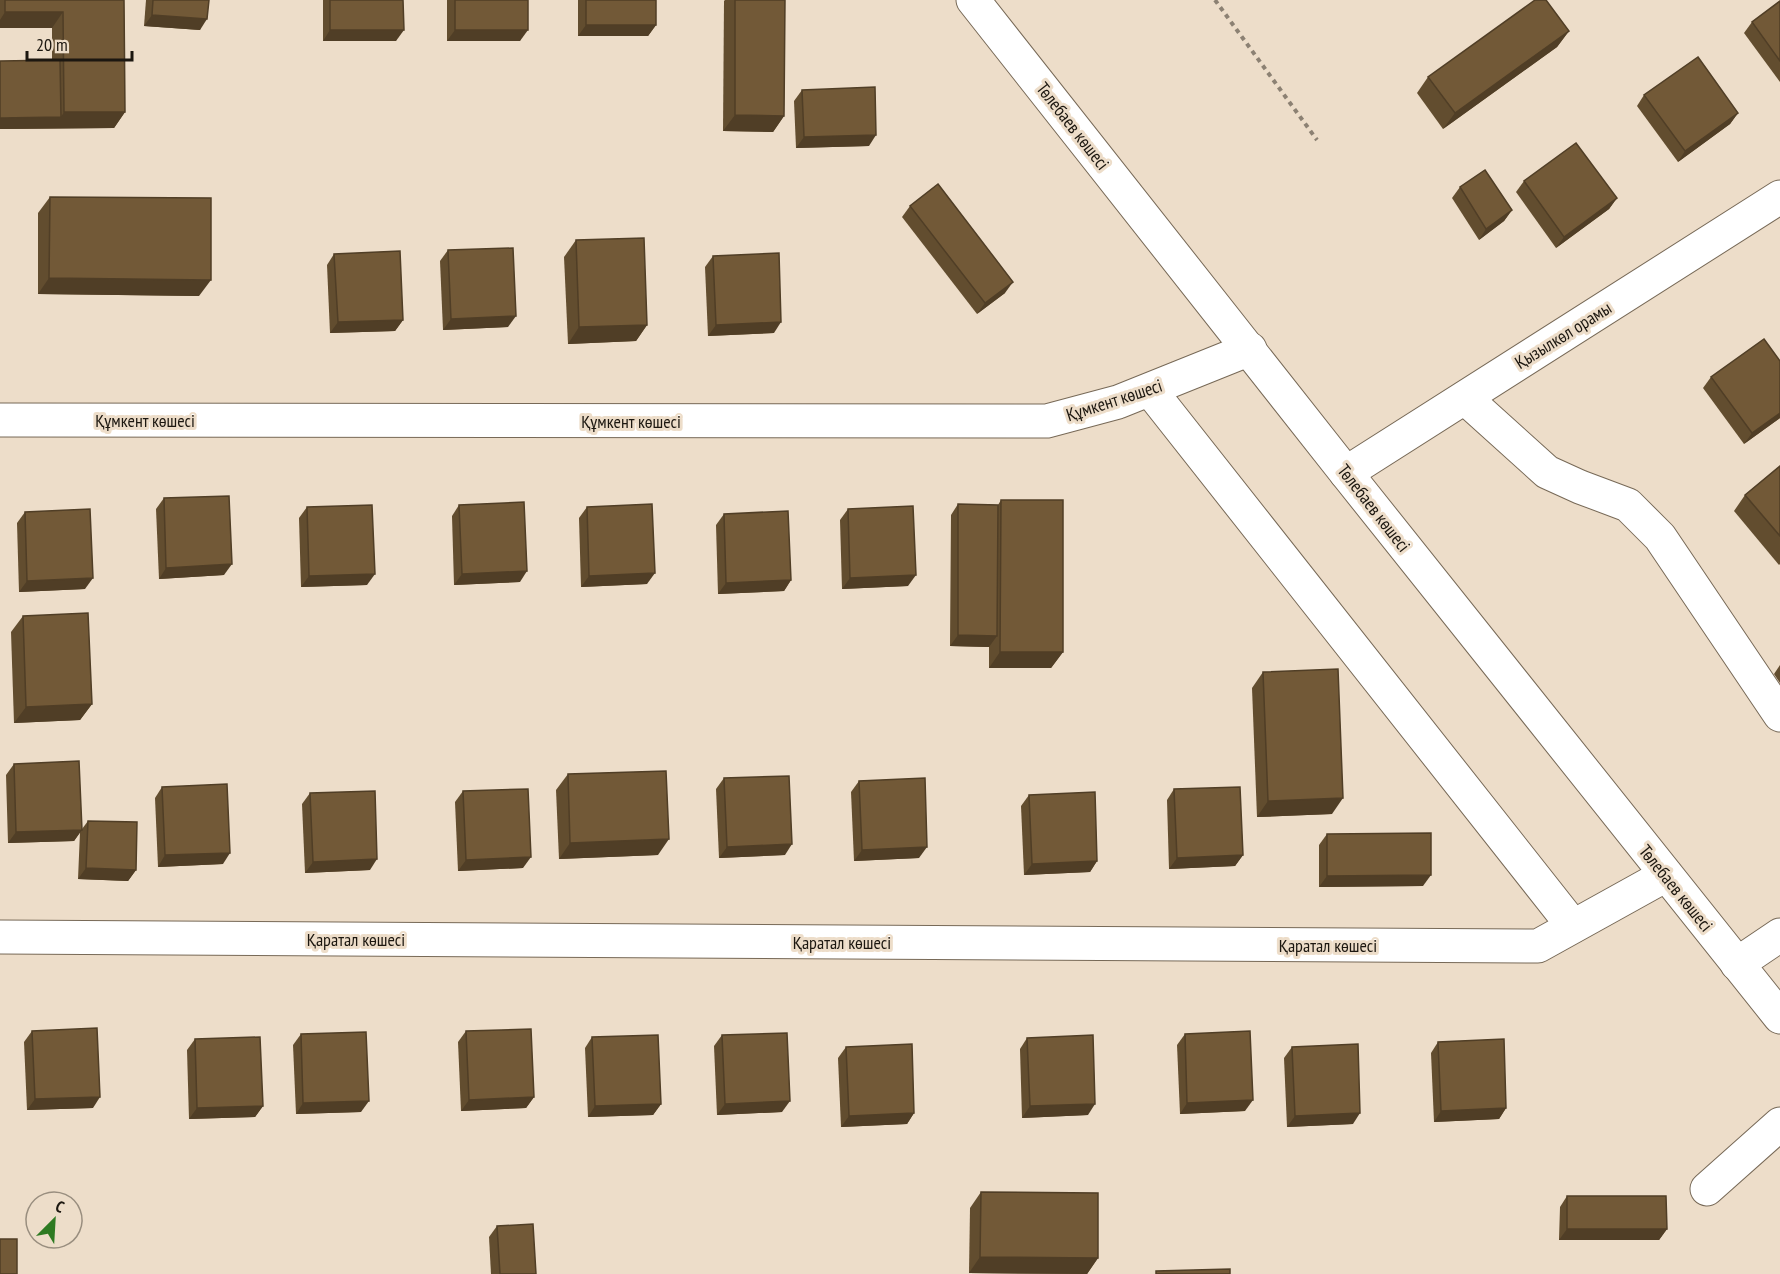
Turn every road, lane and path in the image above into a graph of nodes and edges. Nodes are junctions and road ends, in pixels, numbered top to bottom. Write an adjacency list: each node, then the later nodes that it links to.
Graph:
1 (1215, 0): 3 (path)
2 (988, 5): 5 (street, Төлебаев көшесі)
3 (1317, 140)
4 (1780, 197): 7 (street, Қызылкөл орамы)
5 (1250, 349): 6 (street, Құмкент көшесі); 9 (street, Төлебаев көшесі)
6 (1150, 390): 8 (street, Құмкент көшесі); 12 (street)
7 (1465, 398): 9 (street, Қызылкөл орамы); 10 (street)
8 (0, 420)
9 (1346, 473): 11 (street, Төлебаев көшесі)
10 (1780, 715)
11 (1666, 875): 12 (street, Қаратал көшесі); 15 (street, Төлебаев көшесі)
12 (1573, 927): 14 (street, Қаратал көшесі)
13 (1780, 935): 15 (street)
14 (0, 937)
15 (1737, 964): 16 (street, Төлебаев көшесі)
16 (1779, 1017)
17 (1780, 1124): 18 (street)
18 (1707, 1189)

